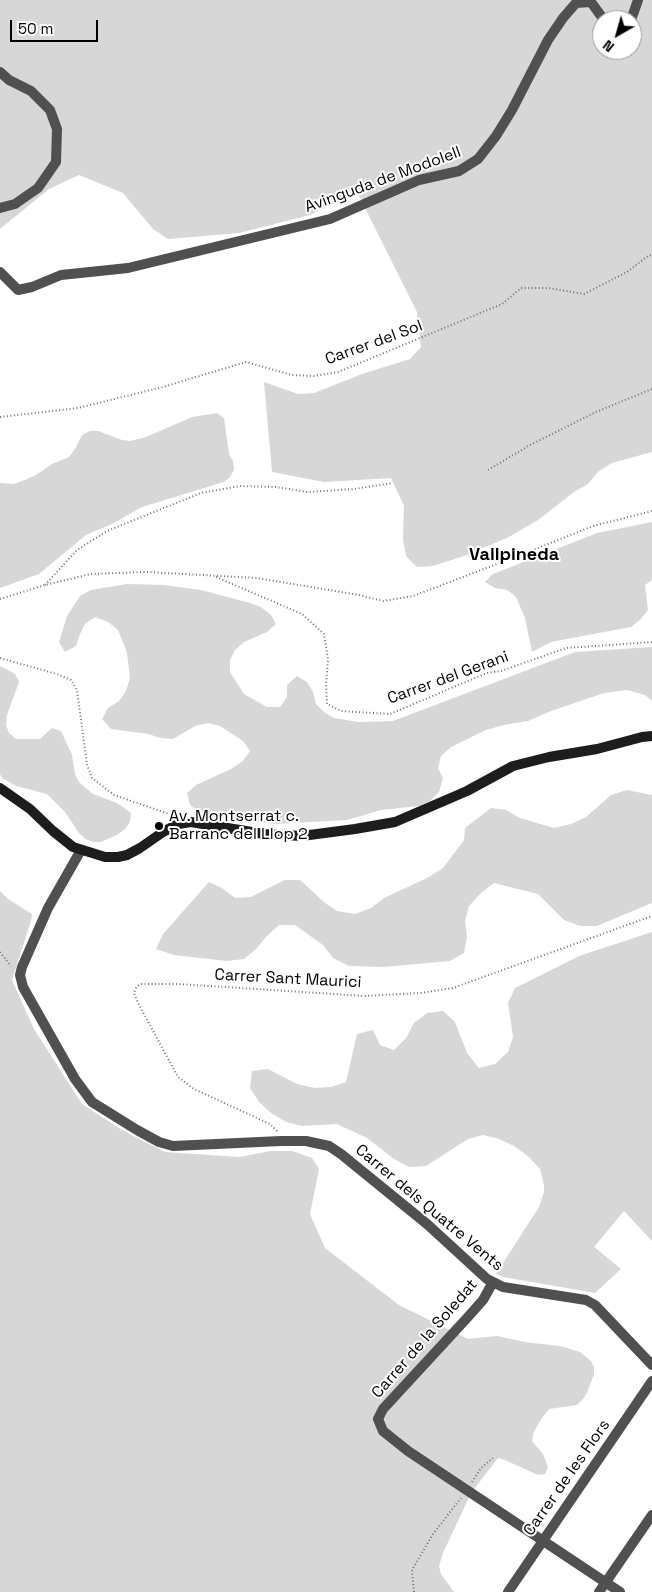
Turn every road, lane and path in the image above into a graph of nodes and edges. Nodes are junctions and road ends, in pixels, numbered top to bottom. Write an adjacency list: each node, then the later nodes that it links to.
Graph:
1 (597, 10): 5 (street, Avinguda de Modolell)
2 (0, 72): 3 (street)
3 (0, 208)
4 (652, 255): 7 (path, Carrer del Sol)
5 (0, 272)
6 (652, 389): 8 (path)
7 (0, 417)
8 (488, 470)
9 (393, 483): 12 (path)
10 (652, 511): 11 (path)
11 (213, 575): 12 (path); 14 (path, Carrer del Gerani)
12 (45, 585): 13 (path)
13 (0, 599)
14 (652, 642)
15 (0, 658): 18 (path)
16 (652, 736): 18 (street)
17 (0, 788): 19 (street)
18 (190, 822): 19 (street)
19 (81, 850): 22 (street)
20 (652, 916): 23 (path, Carrer Sant Maurici)
21 (0, 952): 22 (path)
22 (20, 975): 23 (street, Carrer dels Quatre Vents)
23 (282, 1141): 24 (street, Carrer dels Quatre Vents)
24 (493, 1282): 25 (street, Carrer dels Quatre Vents); 28 (street, Carrer de la Soledat)
25 (652, 1365)
26 (652, 1381): 30 (street, Carrer de les Flors)
27 (493, 1458): 28 (path)
28 (466, 1491): 30 (street); 32 (path)
29 (652, 1515): 31 (street)
30 (542, 1541): 31 (street); 33 (street, Carrer de les Flors)
31 (605, 1582): 34 (street); 35 (street)
32 (414, 1592)
33 (508, 1592)
34 (599, 1592)
35 (620, 1592)

